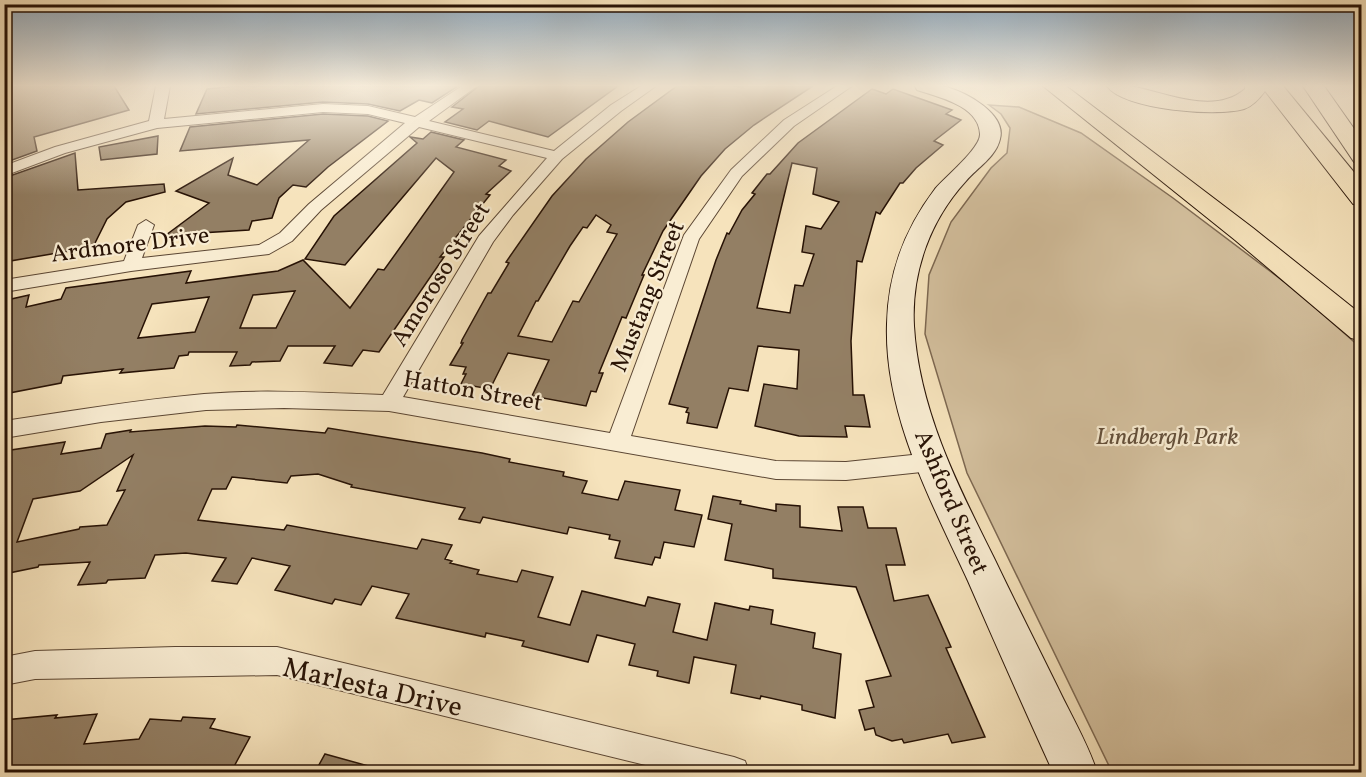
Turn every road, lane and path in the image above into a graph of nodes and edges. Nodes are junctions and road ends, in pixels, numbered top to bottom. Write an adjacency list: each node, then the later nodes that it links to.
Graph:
1 (174, 122): 10 (street)
2 (415, 122): 16 (street, Ardmore Drive)
3 (421, 122): 11 (street)
4 (598, 122): 11 (street, Amoroso Street)
5 (790, 122): 21 (street, Mustang Street)
6 (987, 122): 22 (street, Ashford Street)
7 (1100, 122): 18 (highway)
8 (1301, 122): 14 (highway)
9 (1338, 122): 12 (highway)
10 (156, 124): 13 (street)
11 (557, 156): 19 (street, Amoroso Street)
12 (1362, 157)
13 (4, 171)
14 (1362, 199)
15 (146, 225): 16 (street)
16 (131, 265): 17 (street, Ardmore Drive)
17 (4, 286)
18 (1362, 331)
19 (388, 403): 20 (street, Hatton Street); 21 (street, Hatton Street)
20 (4, 430)
21 (618, 441): 22 (street, Hatton Street)
22 (931, 462): 25 (street, Ashford Street)
23 (4, 671): 24 (street, Marlesta Drive)
24 (734, 772)
25 (1075, 772)

